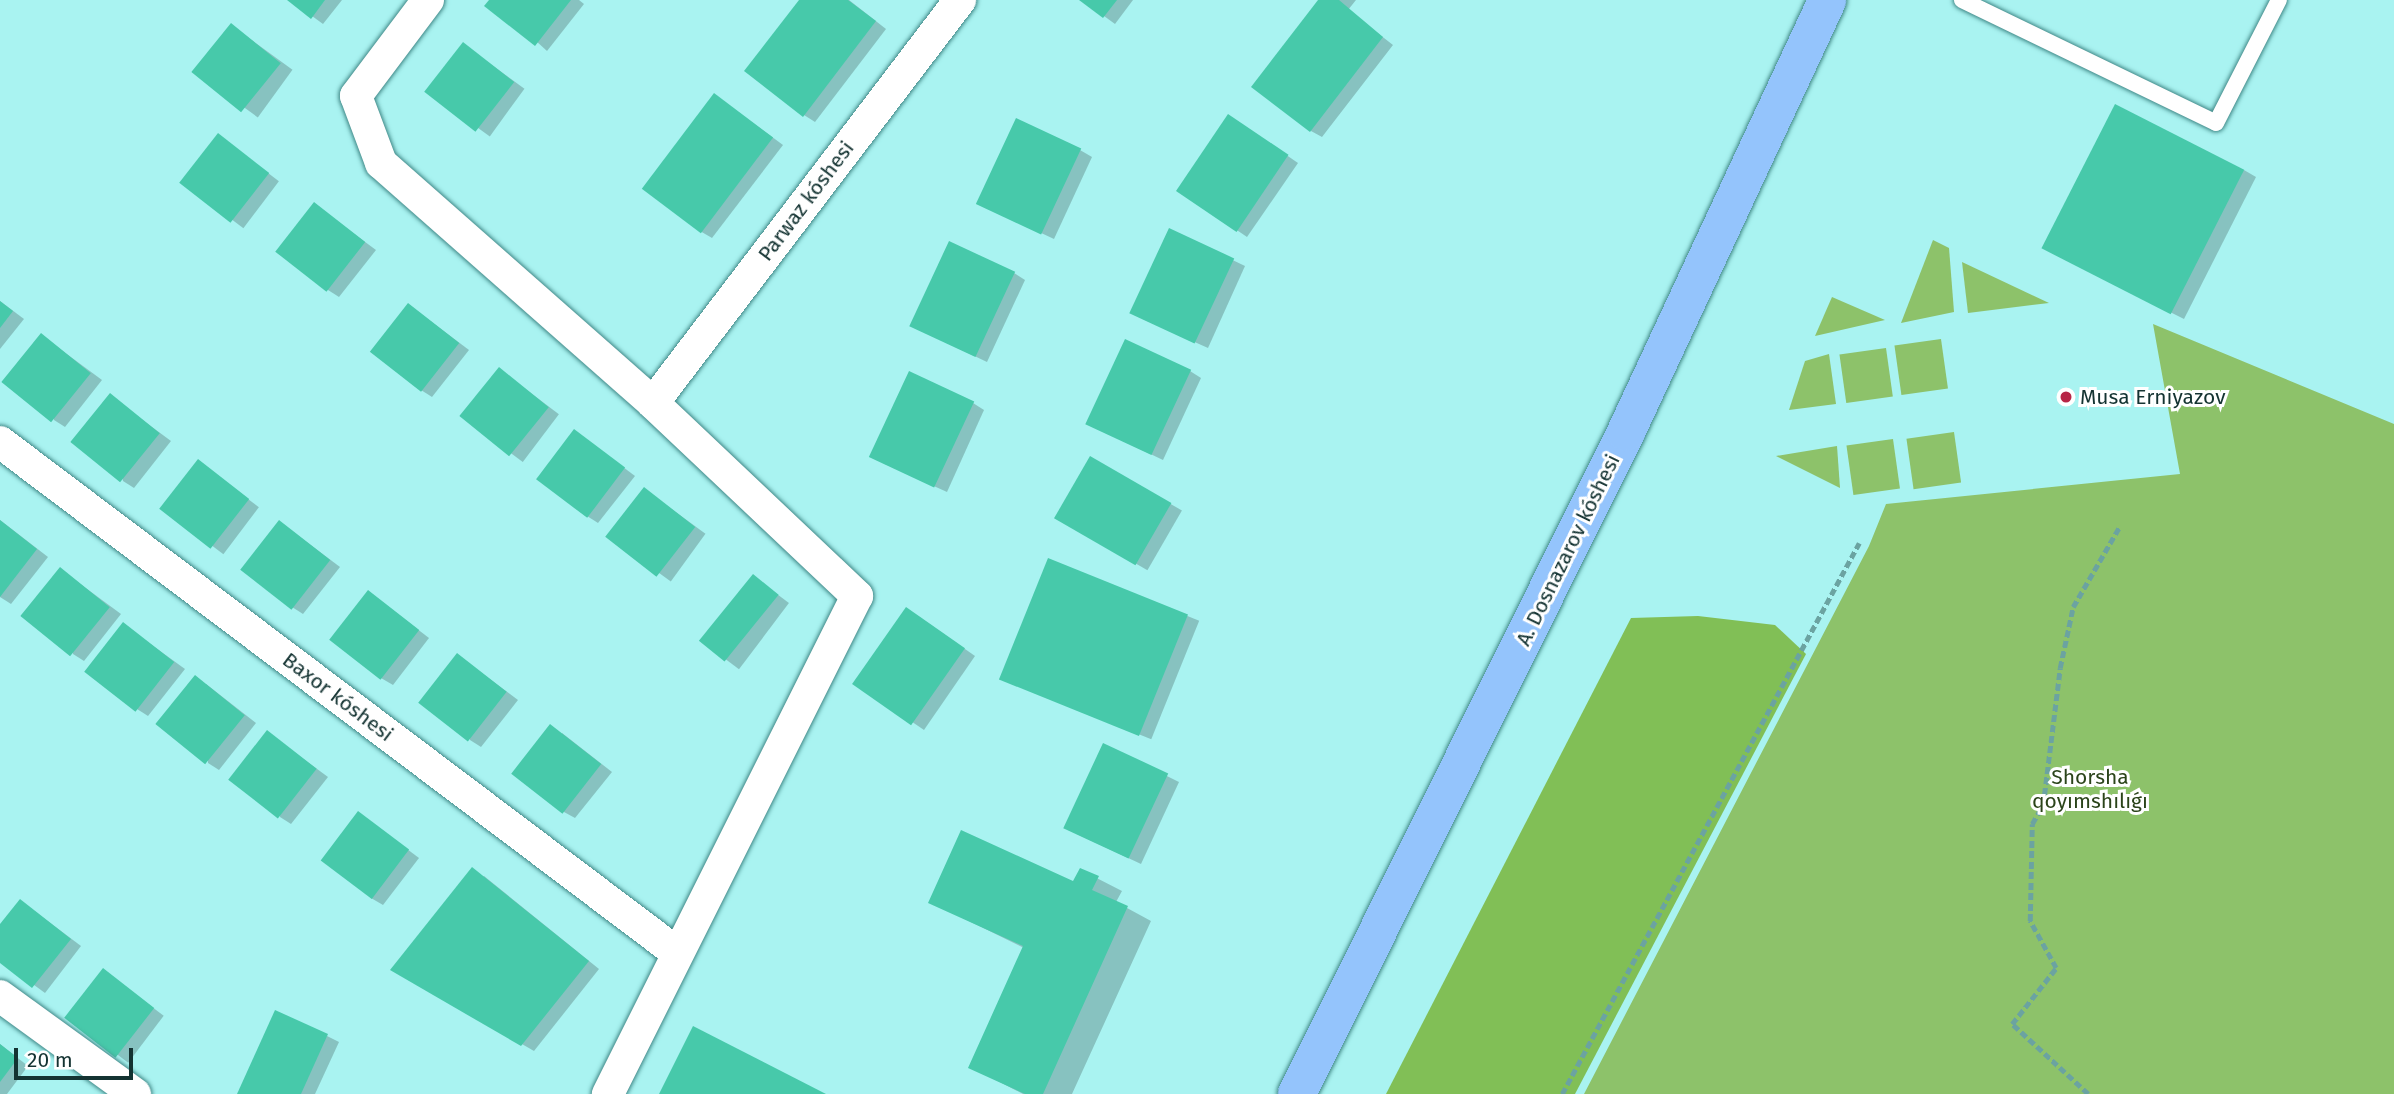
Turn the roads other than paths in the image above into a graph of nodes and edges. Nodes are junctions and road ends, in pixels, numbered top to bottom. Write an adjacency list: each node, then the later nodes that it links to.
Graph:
1 (428, 0): 6 (street)
2 (960, 0): 6 (street, Parwaz kóshesi)
3 (1827, 0): 12 (main road, A. Dosnazarov kóshesi)
4 (1962, 0): 5 (lane)
5 (2279, 0)
6 (653, 403): 8 (street)
7 (0, 442): 8 (street, Baxor kóshesi)
8 (676, 952): 11 (street)
9 (0, 996): 10 (street)
10 (135, 1094)
11 (608, 1094)
12 (1297, 1094)

